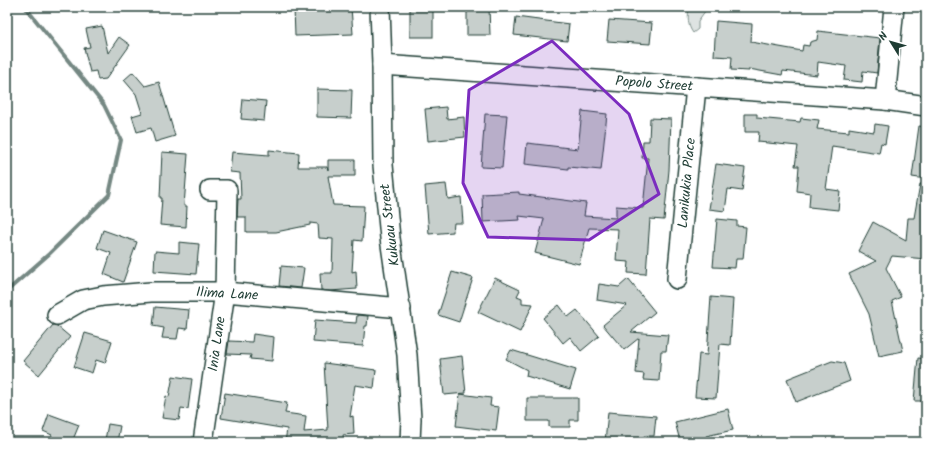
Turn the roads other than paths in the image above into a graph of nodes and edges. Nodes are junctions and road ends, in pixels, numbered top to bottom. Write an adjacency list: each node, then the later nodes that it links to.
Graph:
1 (380, 7): 3 (street, Kukuau Street)
2 (894, 7): 5 (street)
3 (382, 65): 4 (street, Popolo Street); 10 (street, Kukuau Street)
4 (696, 87): 5 (street, Popolo Street); 8 (street, Lanikukia Place)
5 (885, 100): 6 (street, Popolo Street)
6 (926, 106)
7 (210, 190): 9 (street, Inia Lane)
8 (677, 279)
9 (225, 292): 10 (street, Ilima Lane); 11 (street, Ilima Lane); 12 (street, Inia Lane)
10 (401, 308): 13 (street, Kukuau Street)
11 (57, 315)
12 (203, 442)
13 (410, 442)

